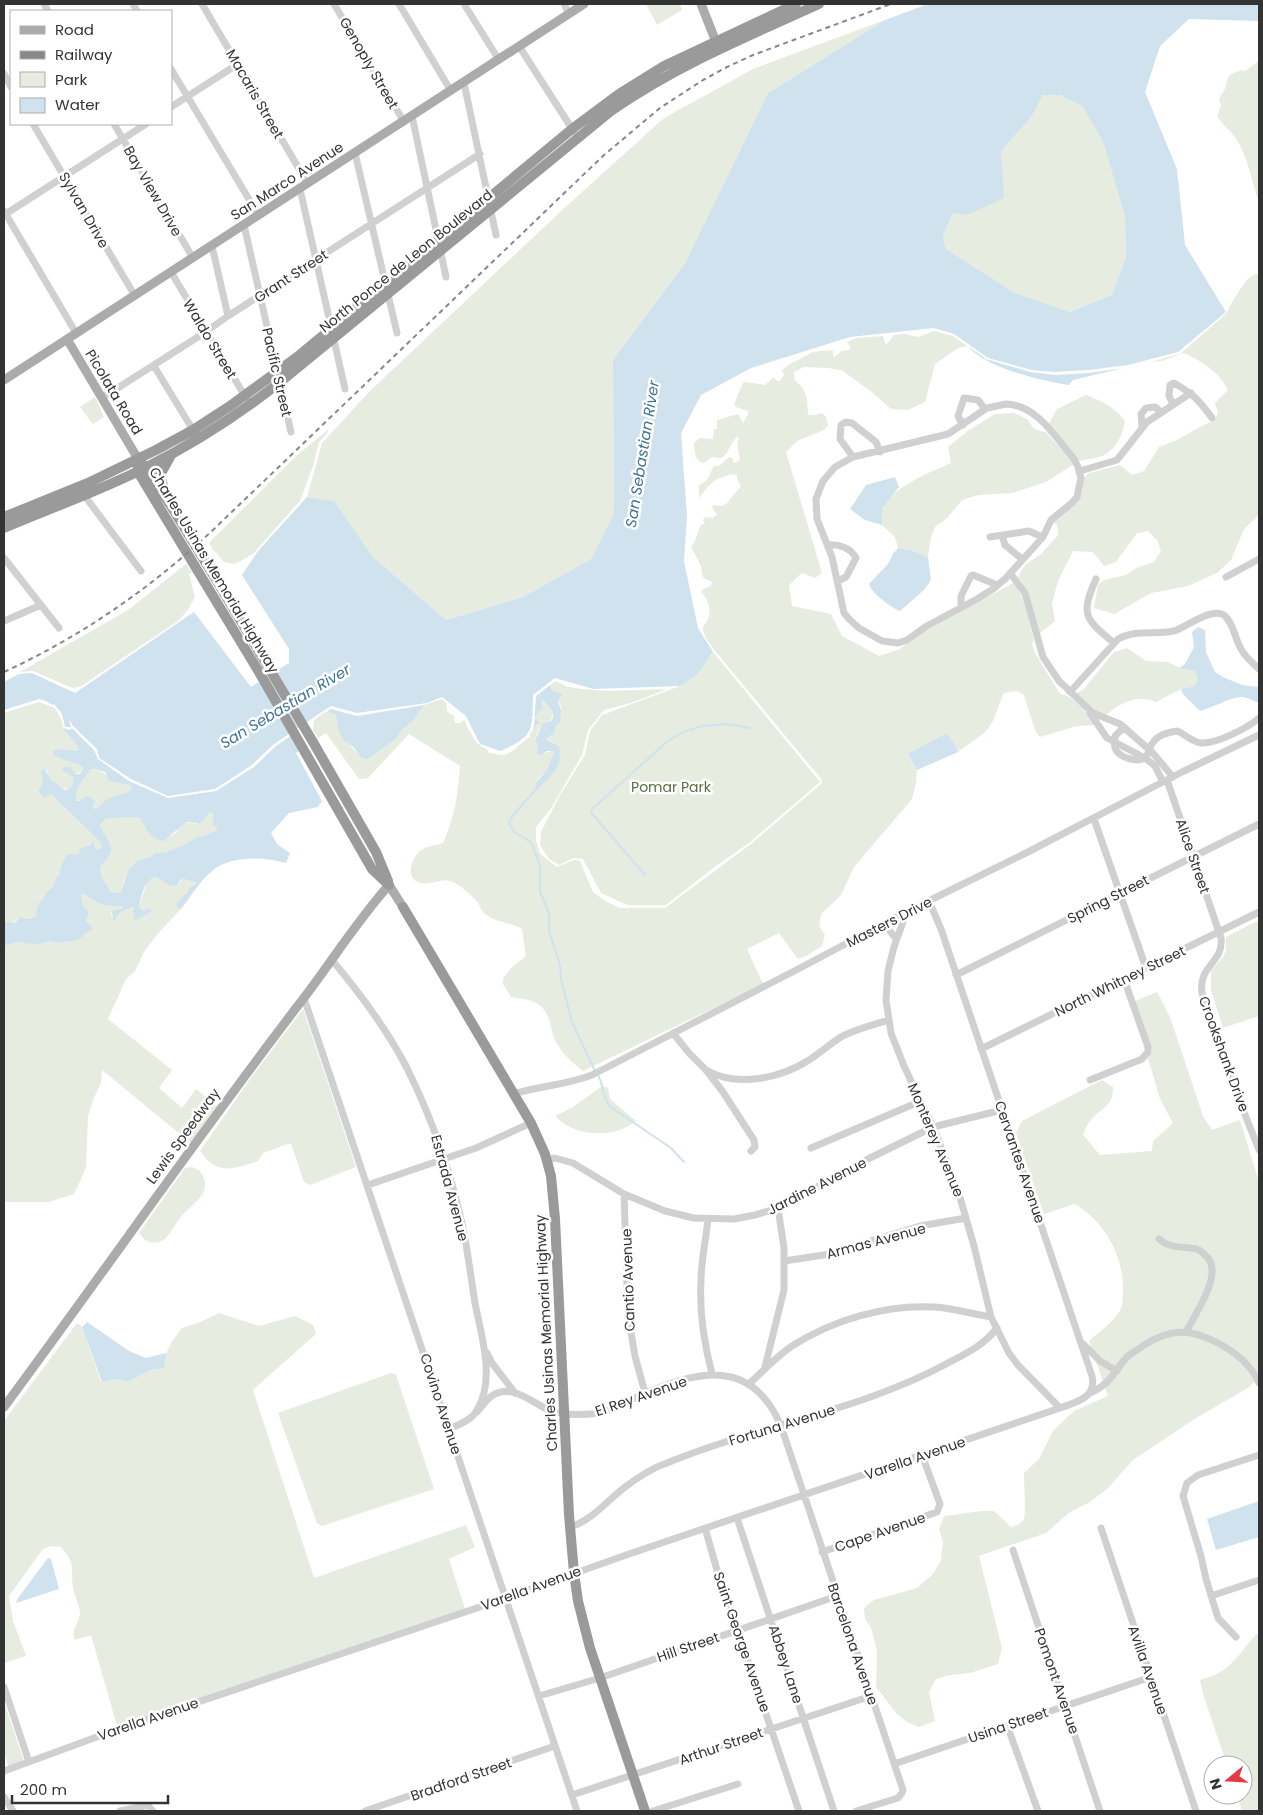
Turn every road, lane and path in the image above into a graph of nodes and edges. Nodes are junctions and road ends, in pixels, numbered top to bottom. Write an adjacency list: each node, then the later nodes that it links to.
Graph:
1 (202, 4): 14 (street, Macaris Street)
2 (334, 4): 23 (street, Genoply Street)
3 (399, 4): 19 (street)
4 (464, 4): 13 (street)
5 (564, 4): 10 (street)
6 (584, 4): 10 (main road, San Marco Avenue)
7 (701, 4): 11 (main road)
8 (796, 4): 11 (highway, North Ponce de Leon Boulevard)
9 (819, 4): 11 (highway, North Ponce de Leon Boulevard)
10 (569, 14): 12 (main road, San Marco Avenue)
11 (717, 45): 27 (highway, North Ponce de Leon Boulevard)
12 (519, 46): 13 (main road, San Marco Avenue); 27 (street)
13 (499, 60): 17 (main road, San Marco Avenue)
14 (238, 64): 20 (street); 32 (street, Macaris Street)
15 (172, 71): 20 (street)
16 (4, 74): 18 (street)
17 (464, 83): 19 (main road, San Marco Avenue); 30 (street)
18 (10, 85)
19 (451, 91): 22 (main road, San Marco Avenue)
20 (188, 97): 21 (street); 37 (street)
21 (172, 106)
22 (412, 116): 23 (main road, San Marco Avenue); 33 (street)
23 (404, 122): 29 (main road, San Marco Avenue)
24 (34, 125): 31 (street, Sylvan Drive)
25 (115, 125): 28 (street, Bay View Drive)
26 (144, 125): 28 (street)
27 (575, 133): 34 (highway, North Ponce de Leon Boulevard); 35 (highway, North Ponce de Leon Boulevard)
28 (122, 139): 31 (street); 43 (street, Bay View Drive)
29 (355, 153): 32 (main road, San Marco Avenue); 38 (street)
30 (480, 154): 33 (street, Grant Street); 34 (street)
31 (64, 177): 36 (street); 49 (street, Sylvan Drive)
32 (304, 187): 37 (main road, San Marco Avenue); 44 (street, Macaris Street)
33 (428, 187): 38 (street, Grant Street); 41 (street)
34 (488, 198): 35 (street); 41 (highway, North Ponce de Leon Boulevard)
35 (490, 209): 40 (street); 41 (highway, North Ponce de Leon Boulevard)
36 (4, 213): 53 (street)
37 (259, 216): 39 (main road, San Marco Avenue)
38 (372, 223): 44 (street, Grant Street); 47 (street)
39 (244, 225): 42 (main road, San Marco Avenue); 50 (street, Pacific Street)
40 (496, 235)
41 (439, 245): 46 (street); 47 (highway, North Ponce de Leon Boulevard); 48 (highway, North Ponce de Leon Boulevard)
42 (212, 246): 43 (main road, San Marco Avenue); 51 (street)
43 (193, 258): 45 (main road, San Marco Avenue)
44 (316, 259): 50 (street, Grant Street); 54 (street, Macaris Street)
45 (171, 272): 49 (main road, San Marco Avenue); 52 (street, Waldo Street)
46 (446, 277)
47 (385, 283): 48 (street); 54 (highway, North Ponce de Leon Boulevard)
48 (388, 294): 54 (highway, North Ponce de Leon Boulevard); 55 (street)
49 (135, 296): 53 (main road, San Marco Avenue)
50 (260, 296): 51 (street, Grant Street); 58 (street, Pacific Street)
51 (228, 316): 52 (street, Grant Street)
52 (206, 330): 57 (street, Grant Street); 63 (street, Waldo Street)
53 (76, 333): 56 (main road, San Marco Avenue)
54 (332, 333): 58 (highway, North Ponce de Leon Boulevard); 60 (highway, North Ponce de Leon Boulevard); 61 (street, Macaris Street)
55 (397, 333)
56 (66, 339): 59 (main road, San Marco Avenue); 64 (main road, Picolata Road)
57 (154, 366): 64 (street, Grant Street); 72 (street)
58 (277, 372): 60 (street, Pacific Street); 63 (highway, North Ponce de Leon Boulevard)
59 (4, 380)
60 (280, 382): 66 (highway, North Ponce de Leon Boulevard); 73 (street, Pacific Street)
61 (345, 389)
62 (1191, 393): 65 (street); 65 (street); 69 (street)
63 (245, 396): 66 (street, Waldo Street); 72 (highway, North Ponce de Leon Boulevard)
64 (102, 398): 77 (main road, Picolata Road)
65 (1172, 404): 68 (street)
66 (250, 405): 75 (highway, North Ponce de Leon Boulevard)
67 (985, 409): 70 (street); 70 (street); 79 (street)
68 (1160, 412): 71 (street); 71 (street)
69 (1212, 418)
70 (963, 425): 74 (street)
71 (1142, 426): 79 (street)
72 (193, 430): 77 (highway, North Ponce de Leon Boulevard)
73 (291, 432)
74 (880, 452): 76 (street); 76 (street)
75 (172, 454): 78 (highway, North Ponce de Leon Boulevard); 81 (highway)
76 (853, 458): 87 (street)
77 (138, 459): 78 (highway, Charles Usinas Memorial Highway); 82 (highway, North Ponce de Leon Boulevard)
78 (142, 470): 80 (highway, North Ponce de Leon Boulevard); 81 (highway, Charles Usinas Memorial Highway); 102 (highway, Charles Usinas Memorial Highway)
79 (1080, 471): 86 (street)
80 (84, 495): 83 (highway, North Ponce de Leon Boulevard); 91 (street)
81 (171, 506): 102 (highway, Charles Usinas Memorial Highway)
82 (4, 517)
83 (4, 528)
84 (1002, 535): 85 (street); 86 (street); 89 (street)
85 (990, 537)
86 (1042, 537): 89 (street)
87 (828, 545): 95 (street); 95 (street)
88 (4, 558): 97 (street)
89 (1022, 559): 92 (street)
90 (1259, 560): 93 (street)
91 (141, 571)
92 (1010, 573): 96 (street); 104 (street)
93 (1226, 577)
94 (1096, 579): 101 (street)
95 (838, 581): 98 (street)
96 (997, 585): 98 (street); 98 (street)
97 (41, 605): 99 (street); 100 (street)
98 (961, 607)
99 (4, 621)
100 (59, 628)
101 (1114, 643): 103 (street); 104 (street)
102 (263, 669): 116 (highway, Charles Usinas Memorial Highway); 116 (highway, Charles Usinas Memorial Highway)
103 (1259, 669)
104 (1070, 692): 105 (street)
105 (1085, 706): 107 (street); 109 (street)
106 (1259, 718): 110 (street)
107 (1124, 727): 109 (street); 110 (street)
108 (1259, 735): 112 (street, Masters Drive)
109 (1114, 742): 111 (street)
110 (1149, 750): 111 (street); 112 (street)
111 (1145, 758): 112 (street)
112 (1168, 780): 113 (street, Masters Drive); 115 (street, Alice Street)
113 (1094, 819): 117 (street); 118 (street, Masters Drive)
114 (1259, 824): 115 (street, Spring Street)
115 (1193, 857): 117 (street, Spring Street); 123 (street, Alice Street)
116 (389, 885): 119 (main road, Charles Usinas Memorial Highway); 125 (main road, Lewis Speedway)
117 (1120, 893): 126 (street); 127 (street, Spring Street)
118 (929, 901): 120 (street, Masters Drive); 127 (street, Cervantes Avenue)
119 (403, 907): 135 (highway, Charles Usinas Memorial Highway)
120 (907, 911): 122 (street, Masters Drive); 124 (street, Monterey Avenue)
121 (1259, 912): 123 (street, North Whitney Street)
122 (878, 926): 124 (street); 131 (street, Masters Drive)
123 (1219, 932): 126 (street, North Whitney Street); 142 (street, Crookshank Drive)
124 (896, 939): 130 (street, Monterey Avenue)
125 (332, 959): 129 (main road, Lewis Speedway); 143 (street, Estrada Avenue)
126 (1146, 968): 128 (street, North Whitney Street)
127 (956, 975): 132 (street, Cervantes Avenue)
128 (1124, 979): 132 (street, North Whitney Street); 134 (street)
129 (304, 998): 145 (street, Covino Avenue); 165 (main road, Lewis Speedway)
130 (889, 1020): 133 (street); 136 (street, Monterey Avenue)
131 (673, 1033): 133 (street); 135 (street, Masters Drive)
132 (981, 1049): 137 (street, Cervantes Avenue)
133 (706, 1070): 141 (street)
134 (1090, 1080)
135 (514, 1094): 138 (highway, Charles Usinas Memorial Highway)
136 (920, 1101): 139 (street, Monterey Avenue); 140 (street)
137 (1002, 1110): 139 (street, Jardine Avenue); 155 (street, Cervantes Avenue)
138 (531, 1123): 143 (street); 144 (highway, Charles Usinas Memorial Highway)
139 (933, 1127): 147 (street, Jardine Avenue); 148 (street, Monterey Avenue)
140 (812, 1148)
141 (753, 1149)
142 (1259, 1150)
143 (445, 1158): 145 (street); 156 (street, Estrada Avenue)
144 (547, 1160): 146 (street, Jardine Avenue); 168 (highway, Charles Usinas Memorial Highway)
145 (368, 1185): 170 (street, Covino Avenue)
146 (624, 1194): 149 (street, Jardine Avenue); 163 (street, Cantio Avenue)
147 (778, 1208): 149 (street, Jardine Avenue); 151 (street)
148 (966, 1218): 151 (street, Armas Avenue); 152 (street, Monterey Avenue)
149 (708, 1219): 159 (street)
150 (1159, 1238): 154 (street)
151 (784, 1261): 157 (street)
152 (990, 1317): 153 (street, Monterey Avenue); 157 (street)
153 (996, 1328): 166 (street, Monterey Avenue); 169 (street, Fortuna Avenue)
154 (1186, 1332): 158 (street); 160 (street)
155 (1080, 1342): 158 (street); 164 (street, Cervantes Avenue)
156 (484, 1346): 162 (street); 167 (street, Estrada Avenue)
157 (765, 1369): 161 (street)
158 (1117, 1371): 164 (street)
159 (712, 1374): 161 (street, El Rey Avenue); 163 (street, El Rey Avenue)
160 (1259, 1383)
161 (749, 1384): 169 (street, El Rey Avenue)
162 (516, 1393): 167 (street); 168 (street, El Rey Avenue)
163 (645, 1393): 168 (street, El Rey Avenue)
164 (1090, 1393): 166 (street)
165 (4, 1407)
166 (1060, 1408): 171 (street, Varella Avenue)
167 (476, 1412): 170 (street)
168 (564, 1414): 175 (highway, Charles Usinas Memorial Highway)
169 (781, 1426): 173 (street, El Rey Avenue); 175 (street, Fortuna Avenue)
170 (450, 1429): 184 (street, Covino Avenue)
171 (922, 1455): 173 (street, Varella Avenue); 179 (street, Cape Avenue)
172 (1259, 1455): 183 (street)
173 (804, 1495): 174 (street, Varella Avenue); 179 (street, Barcelona Avenue)
174 (737, 1518): 176 (street, Varella Avenue); 185 (street, Abbey Lane)
175 (570, 1527): 180 (highway, Charles Usinas Memorial Highway)
176 (706, 1528): 180 (street, Varella Avenue); 186 (street, Saint George Avenue)
177 (1101, 1528): 188 (street, Avilla Avenue)
178 (1013, 1550): 193 (street, Pomont Avenue)
179 (822, 1552): 182 (street, Barcelona Avenue)
180 (574, 1573): 184 (street, Varella Avenue); 189 (highway, Charles Usinas Memorial Highway)
181 (1259, 1580): 183 (street)
182 (837, 1596): 185 (street, Hill Street); 192 (street, Barcelona Avenue)
183 (1211, 1596): 187 (street)
184 (506, 1598): 191 (street, Covino Avenue); 198 (street, Varella Avenue)
185 (771, 1618): 186 (street, Hill Street); 194 (street, Abbey Lane)
186 (737, 1630): 189 (street, Hill Street); 196 (street, Saint George Avenue)
187 (1236, 1637)
188 (1151, 1677): 193 (street, Usina Street); 217 (street, Avilla Avenue)
189 (600, 1678): 191 (street, Hill Street); 201 (highway, Charles Usinas Memorial Highway)
190 (4, 1687): 198 (street)
191 (539, 1696): 197 (street, Covino Avenue)
192 (871, 1696): 194 (street, Arthur Street); 199 (street, Barcelona Avenue)
193 (1065, 1705): 195 (street, Usina Street); 216 (street, Pomont Avenue)
194 (804, 1718): 196 (street, Arthur Street); 213 (street, Abbey Lane)
195 (1007, 1725): 199 (street, Usina Street); 215 (street)
196 (771, 1729): 201 (street, Arthur Street); 212 (street, Saint George Avenue)
197 (554, 1743): 203 (street, Covino Avenue); 208 (street, Bradford Street)
198 (29, 1762): 200 (street, Varella Avenue)
199 (894, 1764): 214 (street, Barcelona Avenue)
200 (4, 1771)
201 (633, 1776): 203 (street, Arthur Street); 210 (highway, Charles Usinas Memorial Highway)
202 (738, 1784): 211 (street)
203 (572, 1795): 209 (street, Covino Avenue)
204 (4, 1797): 205 (street)
205 (13, 1811)
206 (120, 1811): 207 (street)
207 (153, 1811)
208 (365, 1811)
209 (577, 1811)
210 (645, 1811)
211 (653, 1811)
212 (799, 1811)
213 (834, 1811)
214 (856, 1811)
215 (1038, 1811)
216 (1100, 1811)
217 (1196, 1811)

